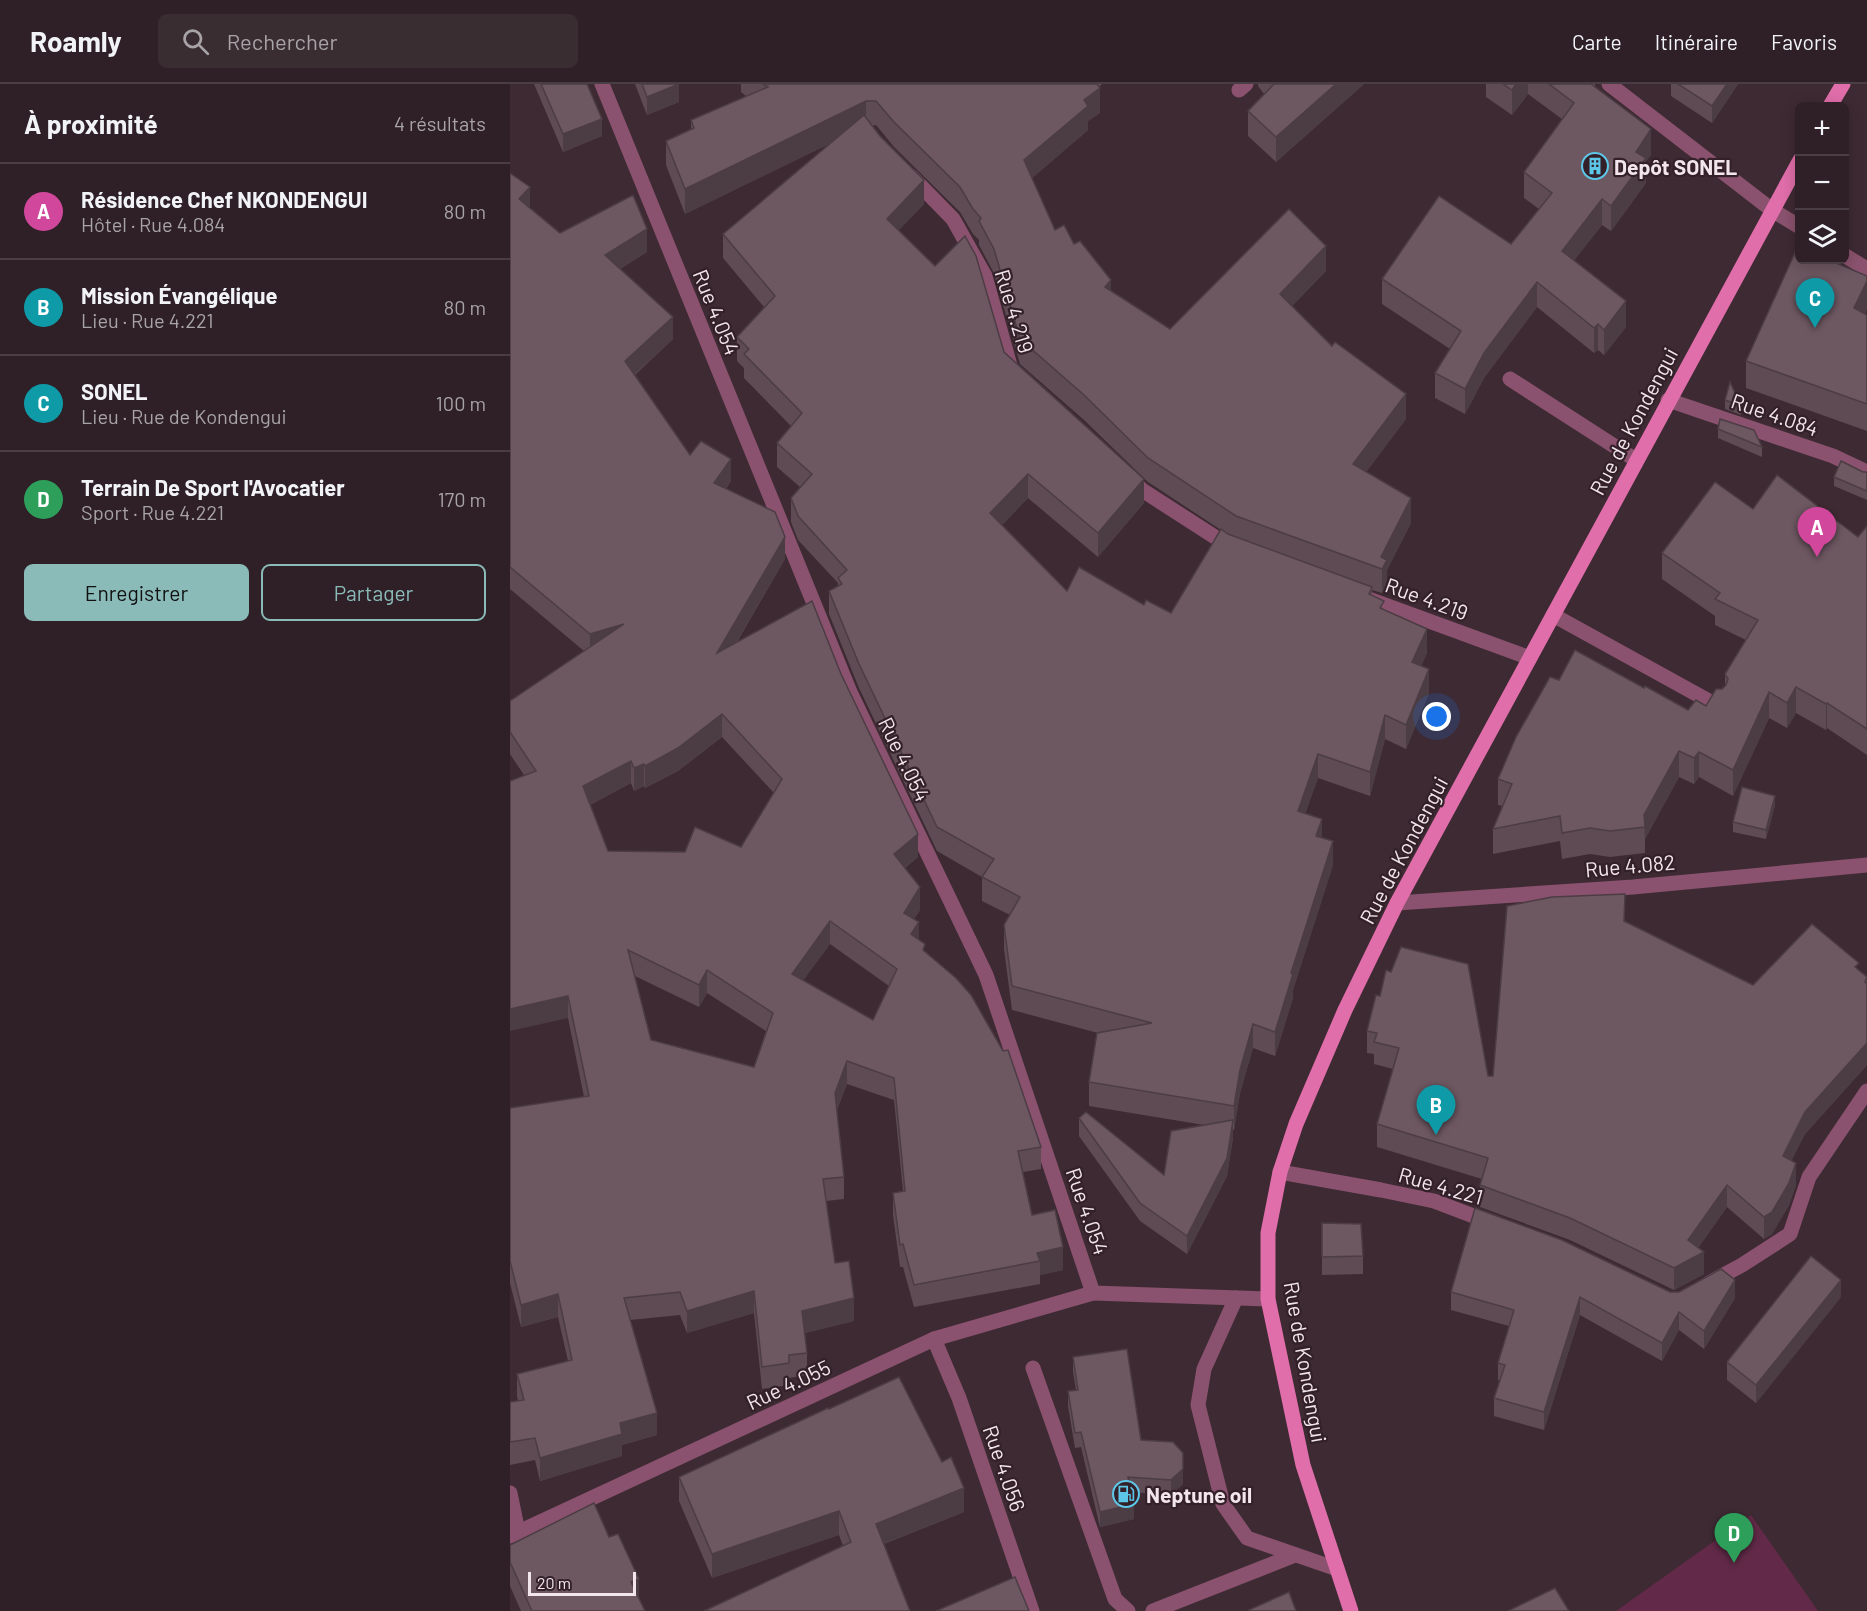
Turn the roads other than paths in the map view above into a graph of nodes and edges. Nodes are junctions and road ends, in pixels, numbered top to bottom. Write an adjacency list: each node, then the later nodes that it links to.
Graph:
1 (602, 84): 28 (street, Rue 4.054)
2 (1609, 84): 7 (street)
3 (1843, 84): 4 (main road)
4 (1832, 102)
5 (903, 169): 12 (street, Rue 4.219)
6 (1795, 169): 7 (main road, Rue de Kondengui)
7 (1772, 210): 8 (street); 13 (main road, Rue de Kondengui)
8 (1795, 224)
9 (1849, 258): 10 (street)
10 (1867, 269)
11 (1510, 379): 14 (street)
12 (1028, 384)
13 (1668, 400): 14 (main road, Rue de Kondengui); 16 (street, Rue 4.084)
14 (1636, 460): 19 (main road, Rue de Kondengui)
15 (1118, 466): 17 (street)
16 (1867, 472)
17 (1243, 553)
18 (1350, 592): 20 (street, Rue 4.219)
19 (1553, 615): 20 (main road, Rue de Kondengui); 21 (street)
20 (1530, 658): 23 (main road, Rue de Kondengui)
21 (1718, 706)
22 (1867, 865): 23 (street, Rue 4.082)
23 (1396, 903): 25 (main road, Rue de Kondengui)
24 (1867, 1091): 27 (street)
25 (1280, 1172): 26 (street, Rue 4.221); 30 (main road, Rue de Kondengui)
26 (1511, 1229)
27 (1694, 1290)
28 (1093, 1293): 29 (street); 31 (street, Rue 4.055)
29 (1236, 1298): 30 (street); 35 (street)
30 (1268, 1299): 36 (main road, Rue de Kondengui)
31 (934, 1340): 34 (street, Rue 4.055); 37 (street, Rue 4.056)
32 (1033, 1368): 38 (street)
33 (510, 1493): 34 (street)
34 (514, 1534)
35 (1295, 1555): 36 (street); 39 (street)
36 (1337, 1569): 40 (main road, Rue de Kondengui)
37 (1032, 1611)
38 (1128, 1611)
39 (1153, 1611)
40 (1352, 1611)

